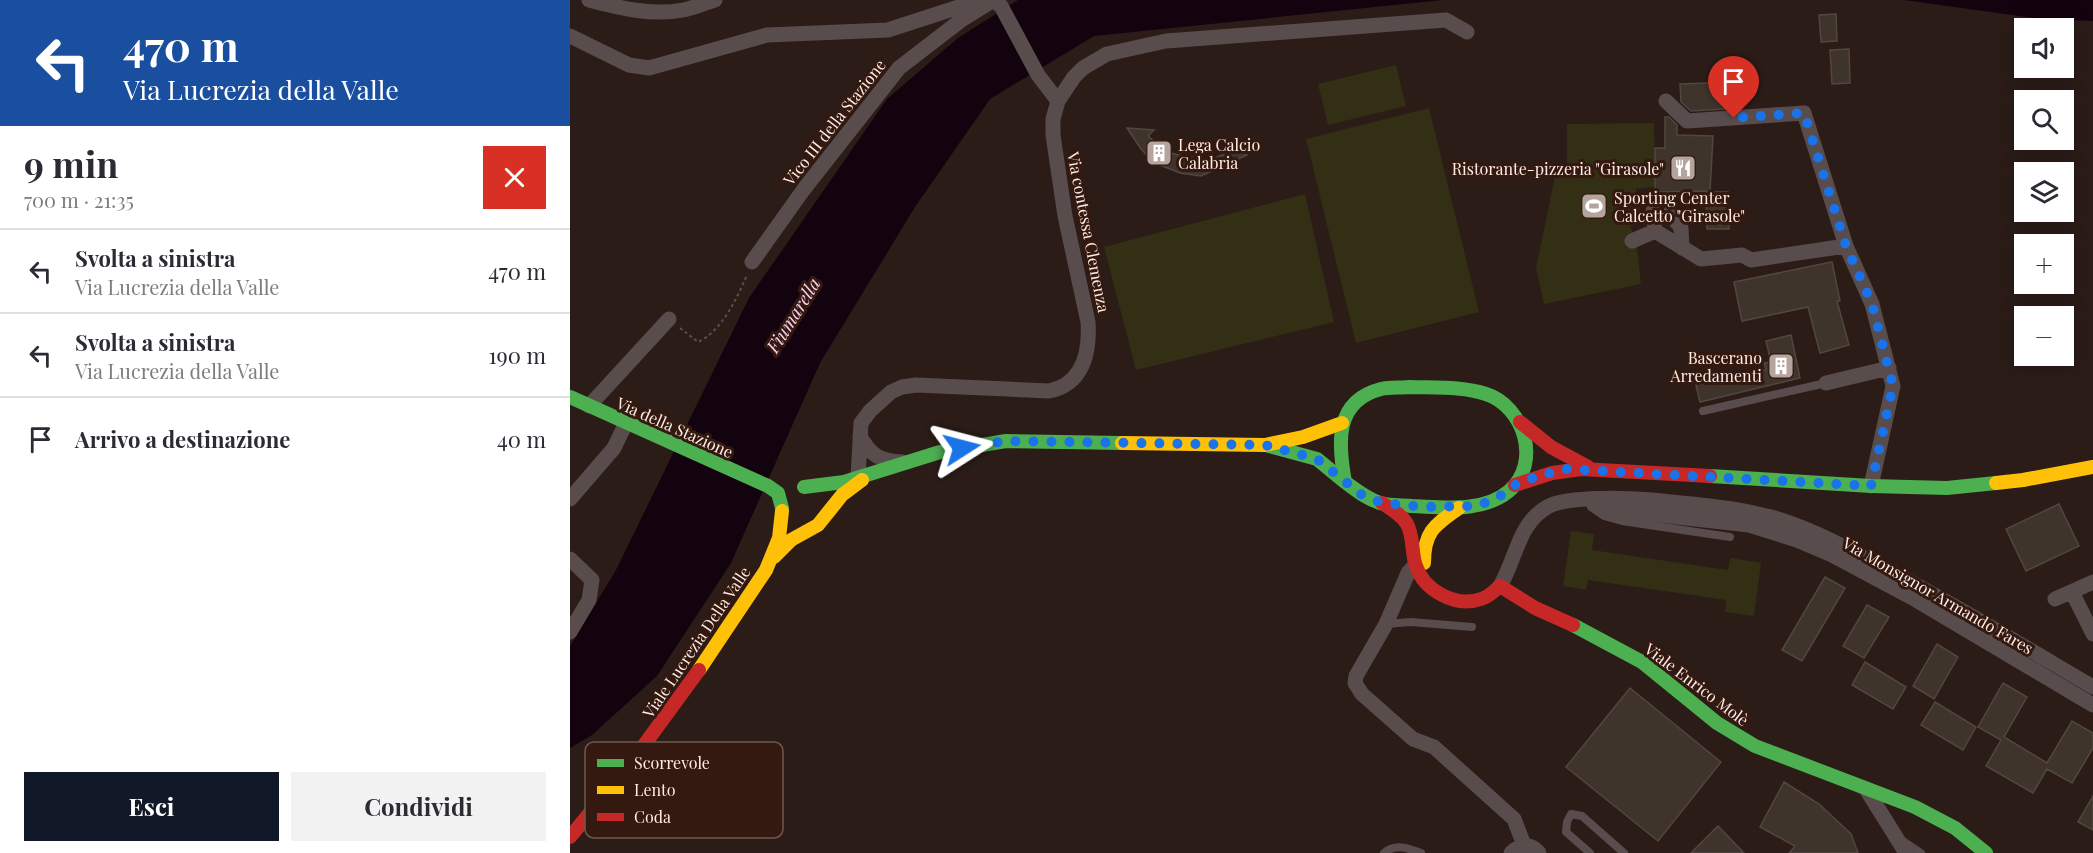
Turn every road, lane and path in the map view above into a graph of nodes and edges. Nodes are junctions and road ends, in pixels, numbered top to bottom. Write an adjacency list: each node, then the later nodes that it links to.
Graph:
1 (589, 0): 2 (street)
2 (715, 0)
3 (991, 1): 5 (street); 6 (street); 14 (street, Vico III della Stazione)
4 (1467, 32): 6 (street, Via contessa Clemenza)
5 (570, 36)
6 (1058, 101): 24 (street, Via contessa Clemenza)
7 (1666, 101): 12 (street)
8 (1653, 211): 10 (street)
9 (1670, 213): 13 (street)
10 (1654, 231): 11 (street); 13 (street)
11 (1632, 241)
12 (1846, 246): 13 (street); 16 (street)
13 (1682, 248)
14 (752, 262): 15 (path)
15 (669, 319): 19 (street)
16 (1889, 368): 17 (street); 33 (street)
17 (1826, 383): 20 (lane)
18 (570, 397): 19 (main road, Via della Stazione)
19 (589, 406): 22 (main road, Via della Stazione)
20 (1703, 411)
21 (1520, 422): 23 (main road); 28 (main road); 31 (main road)
22 (626, 423): 32 (main road, Via della Stazione); 35 (street)
23 (1342, 423): 25 (main road); 30 (main road)
24 (859, 434): 26 (street); 29 (street)
25 (1265, 445): 26 (main road); 30 (main road)
26 (905, 462): 29 (main road)
27 (2093, 467): 33 (main road)
28 (1591, 469): 31 (main road); 33 (main road)
29 (865, 476): 34 (main road); 40 (main road)
30 (1345, 482): 37 (main road)
31 (1515, 485): 38 (main road)
32 (768, 486): 34 (main road, Via della Stazione); 39 (main road)
33 (1871, 486)
34 (801, 488): 39 (main road); 40 (main road)
35 (570, 499)
36 (1583, 501): 42 (lane); 48 (street, Via Monsignor Armando Fares); 55 (street, Via Monsignor Armando Fares); 56 (street, Via Monsignor Armando Fares)
37 (1382, 503): 38 (main road); 45 (main road)
38 (1459, 508): 46 (main road)
39 (782, 509): 41 (main road); 44 (main road, Viale Lucrezia Della Valle)
40 (824, 517): 41 (main road)
41 (809, 530): 44 (main road)
42 (1730, 537)
43 (570, 559): 53 (street)
44 (770, 562): 57 (main road, Viale Lucrezia Della Valle)
45 (1416, 564): 46 (main road); 51 (street)
46 (1426, 582): 48 (main road)
47 (2093, 582): 49 (street)
48 (1500, 586): 58 (main road, Viale Enrico Molè)
49 (2072, 592): 50 (street); 54 (street)
50 (2055, 599)
51 (1386, 624): 52 (lane); 62 (street)
52 (1472, 627)
53 (570, 632)
54 (2093, 634)
55 (2093, 687)
56 (2093, 705)
57 (647, 742)
58 (1866, 789): 61 (street); 71 (main road, Viale Enrico Molè)
59 (585, 820): 60 (main road, Viale Lucrezia Della Valle)
60 (570, 837)
61 (1896, 838): 68 (lane); 69 (street); 70 (lane)
62 (1517, 849): 65 (street)
63 (1384, 853): 64 (lane)
64 (1421, 853)
65 (1539, 853)
66 (1590, 853): 67 (lane)
67 (1624, 853)
68 (1900, 853)
69 (1906, 853)
70 (1920, 853)
71 (1986, 853)

